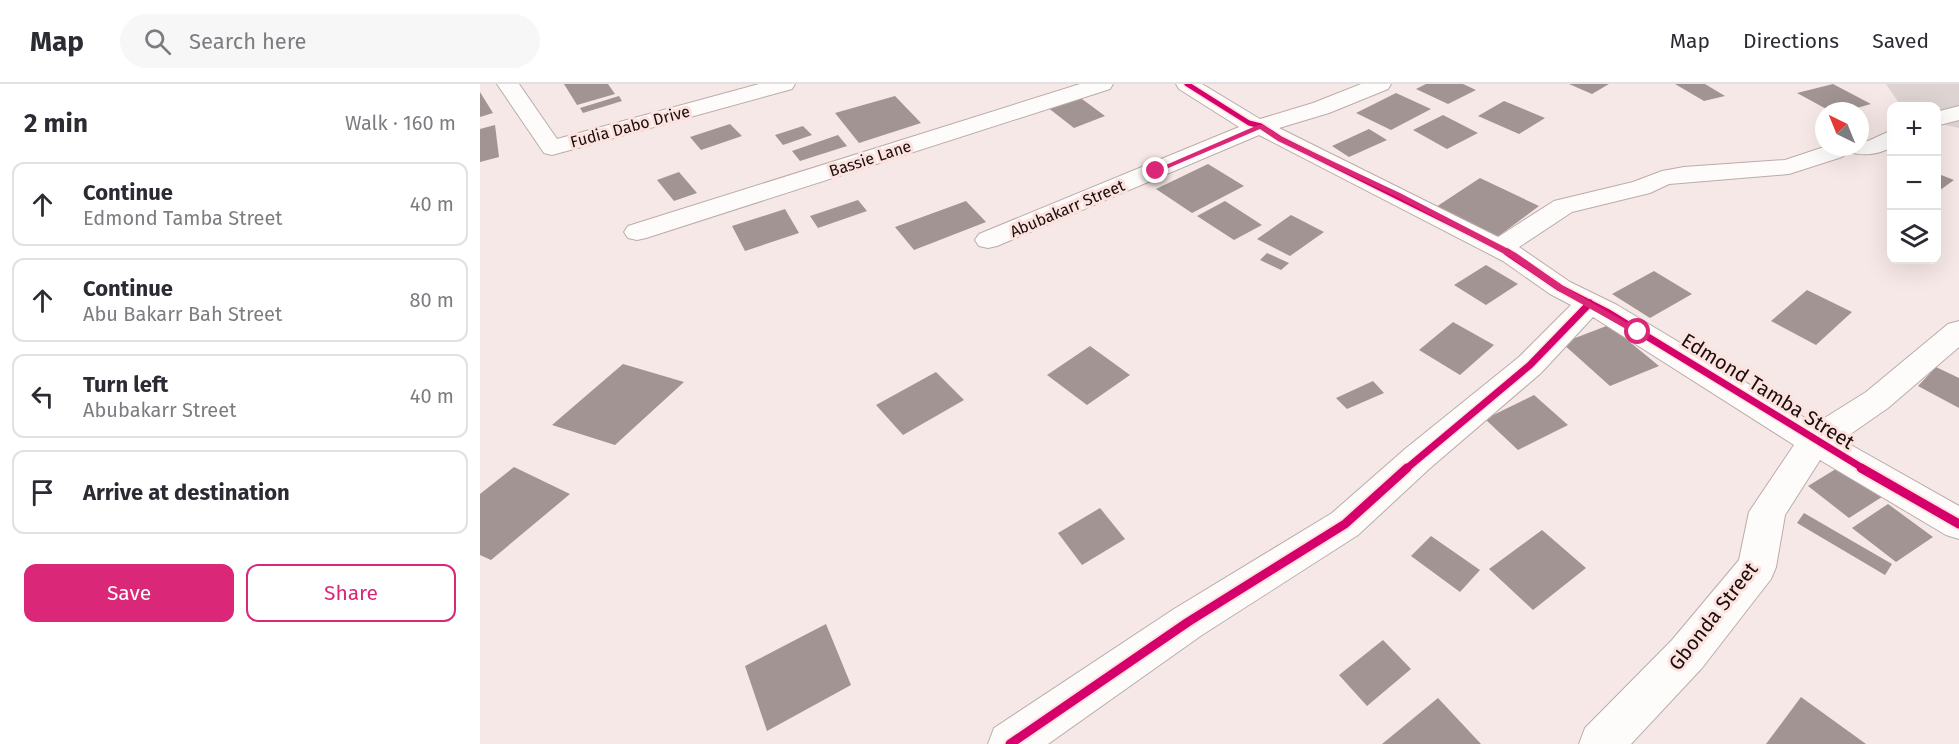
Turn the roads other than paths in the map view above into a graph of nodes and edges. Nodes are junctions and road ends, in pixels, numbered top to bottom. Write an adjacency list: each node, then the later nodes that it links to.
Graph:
1 (508, 84): 2 (street, Fudia Dabo Drive)
2 (784, 84)
3 (1102, 84): 12 (street, Bassie Lane)
4 (1187, 84): 8 (street, Edmond Tamba Street)
5 (1380, 84): 8 (street, Abubakarr Street)
6 (1959, 113): 7 (street)
7 (1941, 118)
8 (1261, 126): 13 (street, Abubakarr Street); 14 (street, Edmond Tamba Street)
9 (1887, 140): 10 (street)
10 (1869, 148)
11 (1817, 156): 14 (street)
12 (637, 232)
13 (988, 240)
14 (1499, 248): 15 (street, Edmond Tamba Street)
15 (1590, 303): 17 (street, Edmond Tamba Street); 19 (street)
16 (1959, 331): 17 (street)
17 (1815, 441): 18 (street, Edmond Tamba Street); 20 (street, Gbonda Street)
18 (1959, 524)
19 (1010, 744)
20 (1601, 744)

